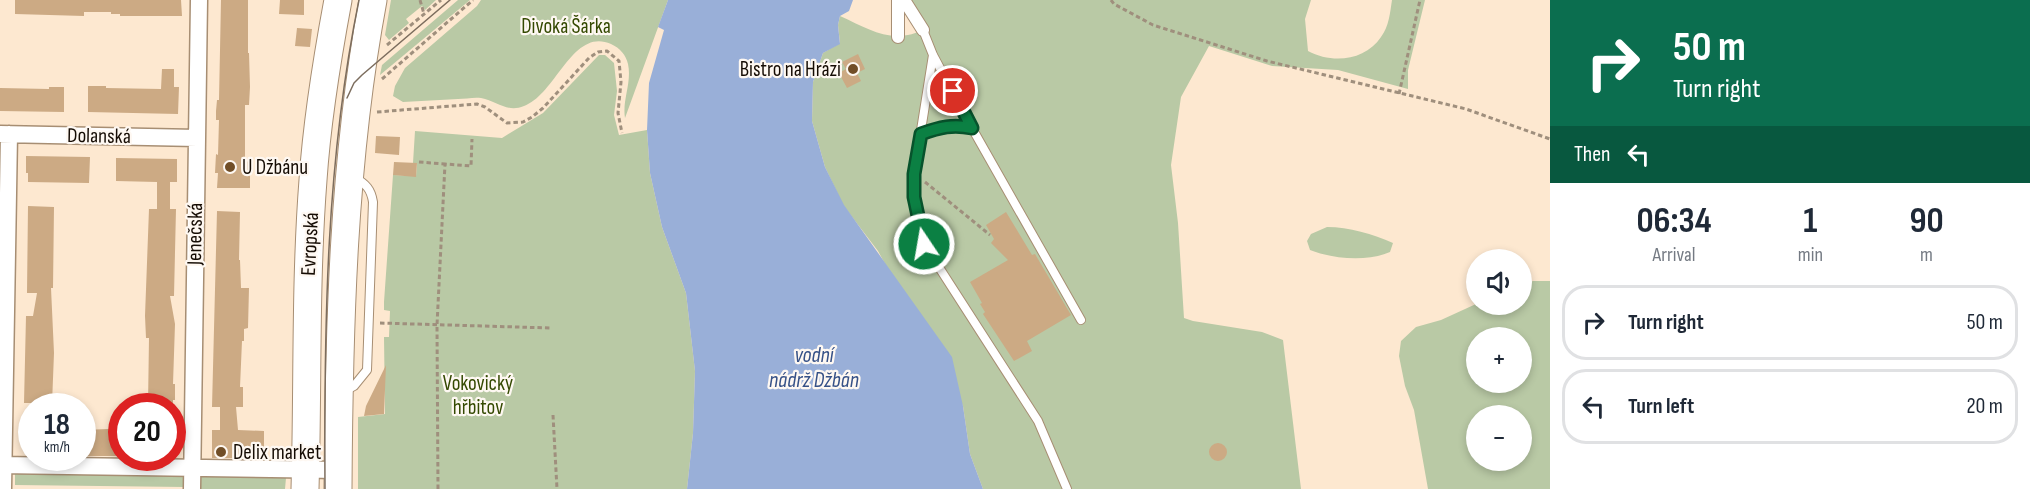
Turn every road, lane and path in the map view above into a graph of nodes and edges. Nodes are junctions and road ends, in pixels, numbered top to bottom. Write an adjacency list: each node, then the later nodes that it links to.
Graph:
1 (199, 0): 25 (street, Jenečská)
2 (338, 0): 13 (main road, Evropská)
3 (346, 0): 13 (lane)
4 (373, 0): 31 (main road, Evropská)
5 (420, 0): 12 (path)
6 (441, 0): 12 (path)
7 (473, 0): 18 (path)
8 (898, 0): 15 (street)
9 (904, 0): 14 (street)
10 (1111, 0): 19 (path)
11 (1420, 0): 19 (path)
12 (424, 14): 16 (path)
13 (333, 27): 41 (main road, Evropská)
14 (923, 30): 17 (lane)
15 (898, 37)
16 (387, 46)
17 (933, 54): 21 (lane); 24 (lane)
18 (378, 84)
19 (1399, 94): 27 (path)
20 (369, 113): 22 (path)
21 (972, 128): 24 (lane); 33 (lane)
22 (622, 133)
23 (5, 134): 25 (street, Dolanská); 39 (street)
24 (921, 134): 30 (lane)
25 (197, 138): 40 (street, Jenečská)
26 (472, 139): 29 (path)
27 (1550, 139)
28 (419, 162): 29 (path)
29 (445, 164): 35 (path)
30 (914, 174): 32 (path); 47 (lane)
31 (350, 175): 34 (lane); 37 (main road, Evropská)
32 (990, 235)
33 (1081, 320)
34 (369, 324): 35 (path); 37 (lane)
35 (437, 326): 36 (path); 45 (path)
36 (551, 328)
37 (339, 394): 42 (main road, Evropská)
38 (553, 415): 46 (path)
39 (2, 465): 40 (street); 43 (street)
40 (192, 468): 41 (street); 44 (street, Jenečská)
41 (305, 479): 42 (street)
42 (338, 479)
43 (3, 489)
44 (192, 489)
45 (438, 489)
46 (557, 489)
47 (1067, 489)

